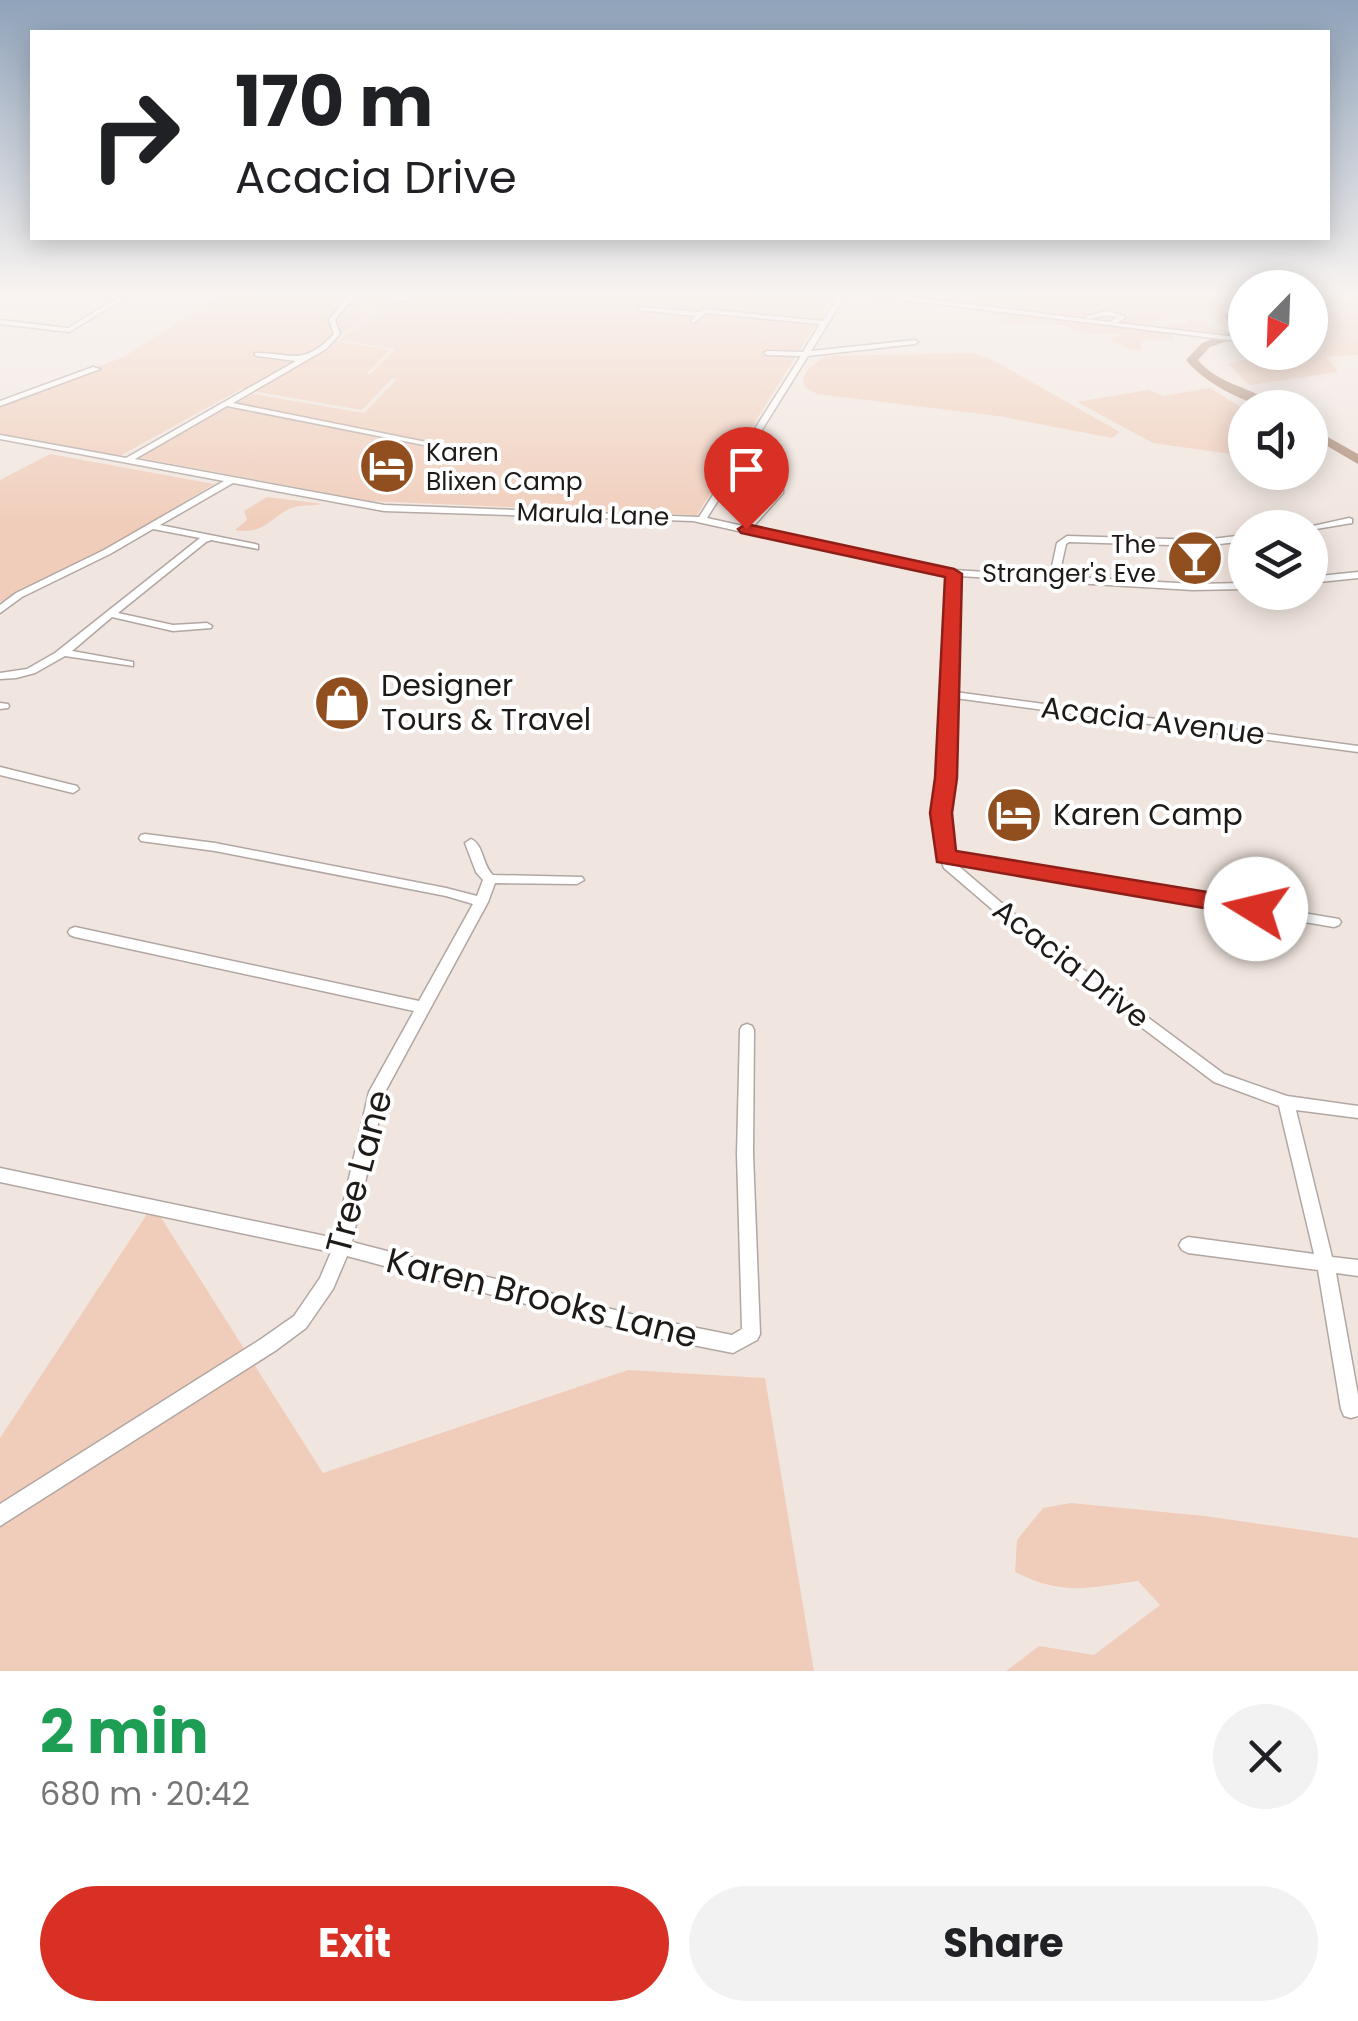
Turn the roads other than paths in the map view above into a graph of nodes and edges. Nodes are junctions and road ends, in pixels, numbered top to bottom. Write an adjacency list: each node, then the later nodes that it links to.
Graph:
1 (93, 370): 4 (street)
2 (286, 370): 5 (street)
3 (797, 370): 11 (street)
4 (0, 404)
5 (226, 404): 7 (street); 8 (street)
6 (0, 441): 8 (street, Marula Lane)
7 (446, 448)
8 (126, 461): 9 (street, Marula Lane)
9 (233, 479): 11 (street, Marula Lane); 14 (street)
10 (780, 491): 15 (street)
11 (702, 519): 15 (street, Marula Lane)
12 (1349, 521): 13 (street)
13 (1328, 525)
14 (152, 526): 16 (street); 24 (street)
15 (746, 529): 19 (street, Marula Lane)
16 (210, 538): 18 (street); 25 (street)
17 (1228, 540): 21 (street)
18 (254, 547)
19 (954, 574): 21 (street, Marula Lane); 30 (street)
20 (1358, 575): 22 (street)
21 (1054, 578): 23 (street, Marula Lane)
22 (1328, 578)
23 (1228, 585)
24 (0, 610)
25 (110, 614): 26 (street); 27 (street)
26 (207, 626)
27 (61, 652): 28 (street); 29 (street)
28 (129, 664)
29 (0, 676)
30 (948, 694): 31 (street, Acacia Avenue); 36 (street)
31 (1358, 748)
32 (0, 771): 33 (street)
33 (73, 789)
34 (145, 838): 39 (street)
35 (471, 843): 37 (street)
36 (945, 857): 40 (street); 44 (street, Acacia Drive)
37 (490, 879): 38 (street); 39 (street, Tree Lane)
38 (577, 880)
39 (481, 902): 42 (street, Tree Lane)
40 (1334, 922)
41 (75, 932): 42 (street)
42 (421, 1007): 48 (street, Tree Lane)
43 (747, 1030): 48 (street, Karen Brooks Lane)
44 (1286, 1102): 45 (street, Acacia Drive); 49 (street)
45 (1358, 1112)
46 (0, 1175): 48 (street, Karen Brooks Lane)
47 (1188, 1245): 49 (street)
48 (342, 1247): 52 (street, Tree Lane)
49 (1326, 1266): 50 (street); 51 (street)
50 (1358, 1268)
51 (1350, 1409)
52 (0, 1516)

